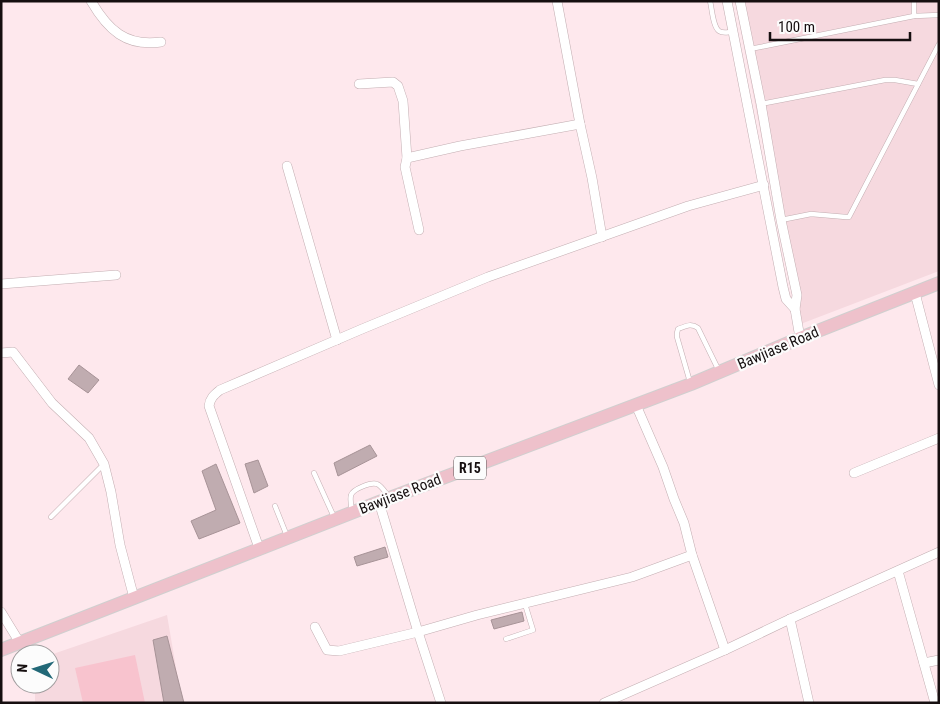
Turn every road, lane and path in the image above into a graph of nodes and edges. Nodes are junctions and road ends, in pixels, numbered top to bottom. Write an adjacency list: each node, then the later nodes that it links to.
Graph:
1 (91, 1): 10 (street)
2 (556, 1): 16 (street)
3 (710, 1): 9 (lane)
4 (727, 1): 9 (street)
5 (740, 1): 12 (street)
6 (914, 1): 8 (lane)
7 (939, 15): 8 (lane)
8 (914, 16): 12 (lane)
9 (734, 32): 19 (street)
10 (161, 42)
11 (939, 44): 14 (lane)
12 (749, 49): 15 (street)
13 (359, 84): 17 (street)
14 (918, 84): 15 (lane); 20 (lane)
15 (761, 104): 20 (street)
16 (580, 124): 17 (street); 22 (street)
17 (406, 158): 21 (street)
18 (287, 166): 29 (street)
19 (764, 186): 22 (street); 27 (street)
20 (782, 220): 27 (street)
21 (419, 230)
22 (602, 237): 29 (street)
23 (116, 275): 25 (street)
24 (939, 283): 26 (main road, Bawjiase Road / R15)
25 (1, 284)
26 (915, 292): 28 (main road, Bawjiase Road / R15); 33 (street)
27 (794, 309): 28 (street)
28 (800, 338): 31 (main road, Bawjiase Road / R15)
29 (337, 340): 45 (street)
30 (1, 353): 36 (street)
31 (720, 372): 32 (main road, Bawjiase Road / R15); 32 (lane)
32 (690, 384): 34 (main road, Bawjiase Road / R15)
33 (939, 385)
34 (636, 405): 39 (main road, Bawjiase Road / R15); 47 (street)
35 (939, 438): 38 (street)
36 (104, 464): 42 (lane); 49 (street)
37 (314, 473): 43 (lane)
38 (854, 473)
39 (384, 500): 41 (main road, Bawjiase Road / R15); 41 (lane); 54 (street)
40 (274, 506): 44 (lane)
41 (352, 512): 43 (main road, Bawjiase Road / R15)
42 (51, 517)
43 (335, 519): 44 (main road, Bawjiase Road / R15)
44 (287, 537): 45 (main road, Bawjiase Road / R15)
45 (259, 548): 49 (main road, Bawjiase Road / R15)
46 (939, 552): 48 (street)
47 (692, 555): 50 (street); 58 (street)
48 (898, 571): 52 (street); 60 (street)
49 (134, 598): 56 (main road, Bawjiase Road / R15)
50 (525, 604): 54 (street); 55 (lane)
51 (1, 612): 56 (street)
52 (790, 619): 58 (street); 63 (street)
53 (315, 628): 54 (street)
54 (418, 632): 61 (street)
55 (506, 639)
56 (20, 643): 57 (main road, Bawjiase Road / R15)
57 (1, 650)
58 (725, 650): 62 (street)
59 (939, 660): 60 (street)
60 (924, 662): 64 (street)
61 (441, 703)
62 (604, 703)
63 (809, 703)
64 (935, 703)

